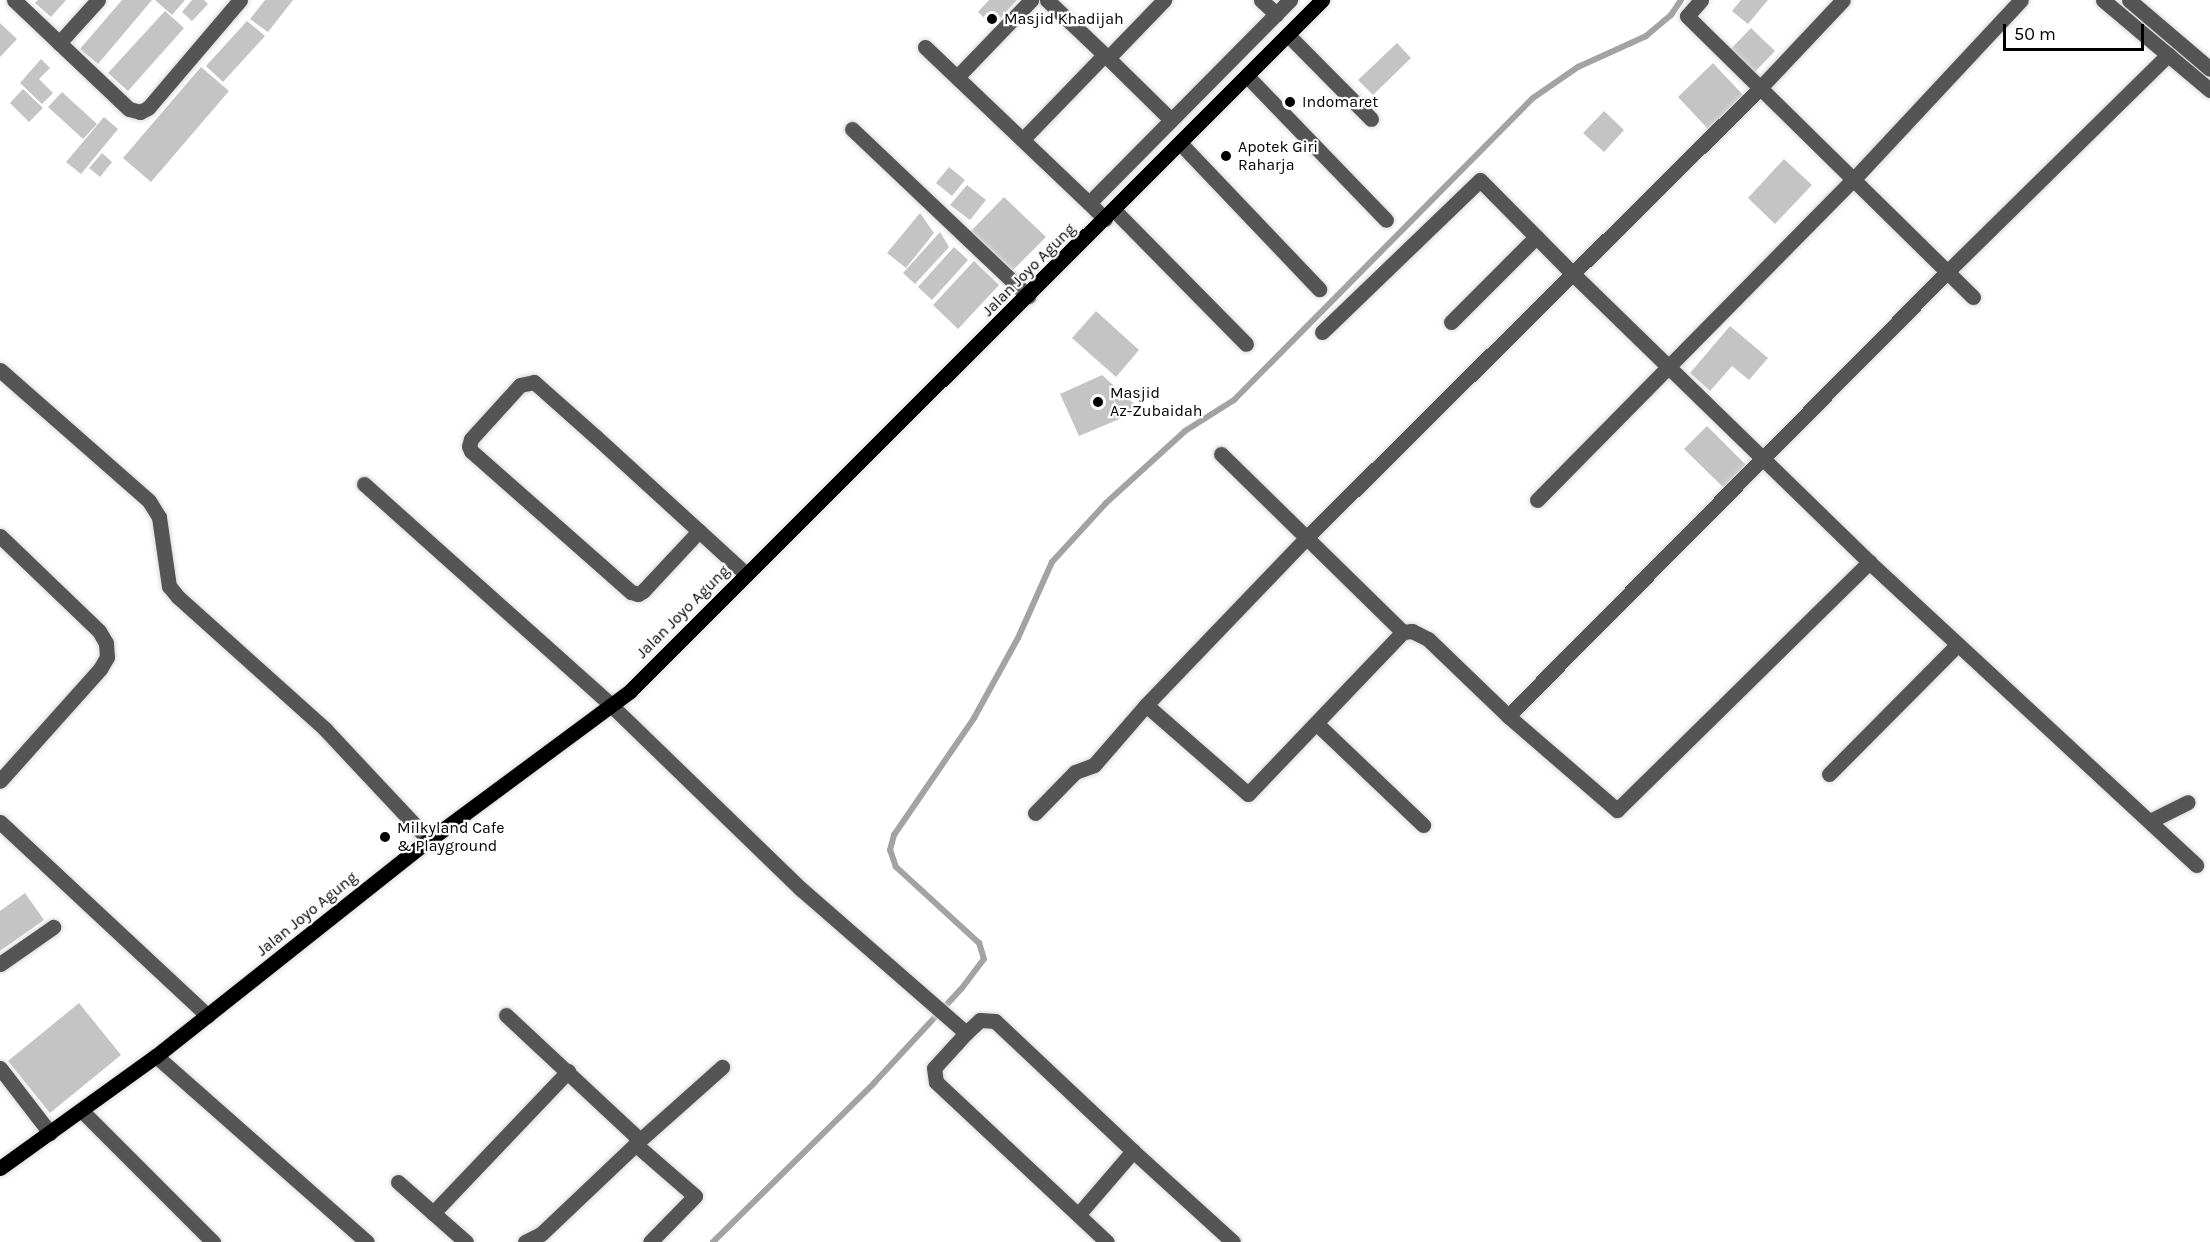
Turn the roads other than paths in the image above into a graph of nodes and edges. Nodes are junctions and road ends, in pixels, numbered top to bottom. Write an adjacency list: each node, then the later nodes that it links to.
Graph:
1 (14, 0): 17 (street)
2 (98, 0): 17 (street)
3 (240, 0): 17 (street)
4 (1031, 0): 23 (street)
5 (1047, 0): 20 (street)
6 (1164, 0): 20 (street)
7 (1262, 0): 15 (street)
8 (1290, 0): 15 (street)
9 (1322, 0): 16 (main road, Jalan Joyo Agung)
10 (1701, 0): 24 (street)
11 (1843, 0): 24 (street)
12 (2021, 0): 31 (street)
13 (2103, 0): 19 (street)
14 (2134, 1): 21 (street)
15 (1276, 14): 27 (street)
16 (1288, 35): 22 (main road, Jalan Joyo Agung); 26 (street)
17 (59, 43)
18 (925, 46): 23 (street)
19 (2168, 55): 25 (street); 36 (street)
20 (1106, 57): 27 (street); 29 (street)
21 (2210, 69)
22 (1247, 76): 30 (main road, Jalan Joyo Agung); 34 (street)
23 (957, 77): 29 (street)
24 (1759, 89): 31 (street); 37 (street)
25 (2210, 90)
26 (1371, 119)
27 (1171, 120): 32 (street)
28 (852, 129): 39 (street)
29 (1023, 139): 32 (street)
30 (1180, 143): 33 (main road, Jalan Joyo Agung); 38 (street)
31 (1852, 180): 36 (street); 44 (street)
32 (1089, 203): 33 (street)
33 (1109, 215): 39 (main road, Jalan Joyo Agung); 43 (street)
34 (1386, 220)
35 (1536, 237): 37 (street); 41 (street); 42 (street)
36 (1947, 272): 40 (street); 47 (street)
37 (1572, 273): 44 (street); 52 (street)
38 (1318, 289)
39 (1028, 296): 54 (main road, Jalan Joyo Agung)
40 (1973, 297)
41 (1451, 322)
42 (1322, 332)
43 (1246, 344)
44 (1668, 366): 47 (street); 49 (street)
45 (0, 370): 68 (street)
46 (1221, 454): 52 (street)
47 (1762, 458): 53 (street); 59 (street)
48 (364, 484): 58 (street)
49 (1537, 500)
50 (699, 531): 50 (street); 54 (street)
51 (0, 537): 62 (street)
52 (1305, 539): 55 (street); 57 (street)
53 (1869, 562): 56 (street); 59 (street)
54 (746, 574): 58 (main road, Jalan Joyo Agung)
55 (1403, 632): 59 (street); 60 (street)
56 (1958, 645): 61 (street); 65 (street)
57 (1146, 705): 60 (street); 64 (street)
58 (612, 706): 68 (main road, Jalan Joyo Agung); 74 (street)
59 (1508, 716)
60 (1316, 723): 67 (street)
61 (1829, 774)
62 (0, 781)
63 (2188, 802): 65 (street)
64 (1035, 813)
65 (2150, 821): 69 (street)
66 (0, 822): 73 (street)
67 (1423, 825)
68 (429, 840): 73 (main road, Jalan Joyo Agung)
69 (2196, 865)
70 (52, 927): 71 (street)
71 (0, 964)
72 (506, 1015): 78 (street)
73 (208, 1016): 75 (main road, Jalan Joyo Agung)
74 (966, 1033): 82 (street); 86 (street)
75 (156, 1056): 79 (main road, Jalan Joyo Agung); 88 (street)
76 (722, 1067): 81 (street)
77 (0, 1068): 80 (street)
78 (568, 1071): 81 (street); 85 (street)
79 (81, 1110): 80 (main road, Jalan Joyo Agung); 87 (street)
80 (50, 1133): 83 (main road, Jalan Joyo Agung)
81 (638, 1142): 90 (street); 91 (street)
82 (1133, 1151): 86 (street); 93 (street)
83 (0, 1168)
84 (398, 1182): 85 (street)
85 (433, 1213): 89 (street)
86 (1078, 1215): 92 (street)
87 (213, 1242)
88 (367, 1242)
89 (466, 1242)
90 (525, 1242)
91 (650, 1242)
92 (1107, 1242)
93 (1233, 1242)

